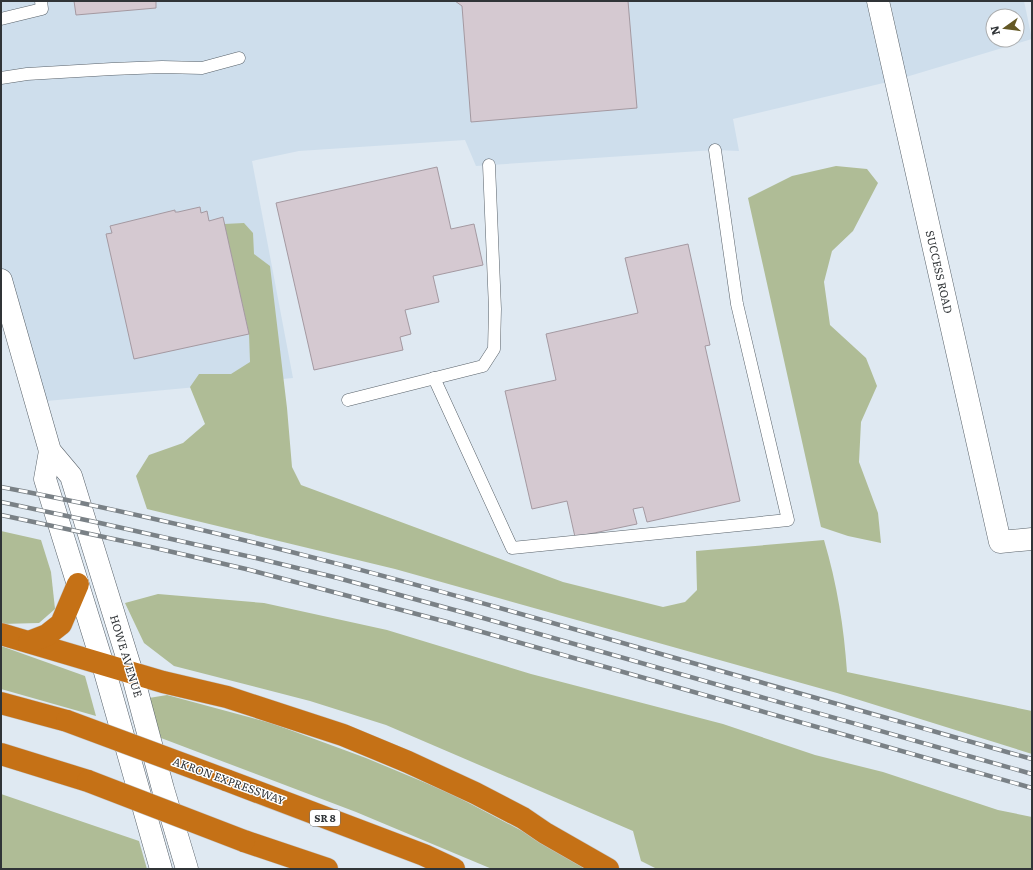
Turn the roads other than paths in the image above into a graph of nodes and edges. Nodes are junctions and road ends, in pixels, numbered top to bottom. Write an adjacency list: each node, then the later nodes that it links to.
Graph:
1 (41, 1): 3 (lane)
2 (878, 1): 12 (street, SUCCESS ROAD)
3 (1, 20)
4 (239, 58): 5 (lane)
5 (1, 78)
6 (715, 150): 9 (lane)
7 (490, 165): 9 (lane)
8 (1, 280): 11 (street, HOWE AVENUE)
9 (434, 378): 10 (lane)
10 (348, 400)
11 (50, 451): 13 (street, HOWE AVENUE); 17 (street, HOWE AVENUE)
12 (1032, 539)
13 (78, 584): 15 (highway); 16 (street, HOWE AVENUE)
14 (1, 634): 15 (highway)
15 (29, 642): 16 (highway)
16 (103, 664): 17 (highway); 20 (street, HOWE AVENUE)
17 (132, 673): 21 (street, HOWE AVENUE); 24 (highway)
18 (1, 703): 23 (highway, AKRON EXPRESSWAY / SR 8, bridge)
19 (1, 754): 22 (highway, bridge)
20 (161, 869)
21 (188, 869)
22 (327, 869)
23 (454, 869)
24 (608, 869)

